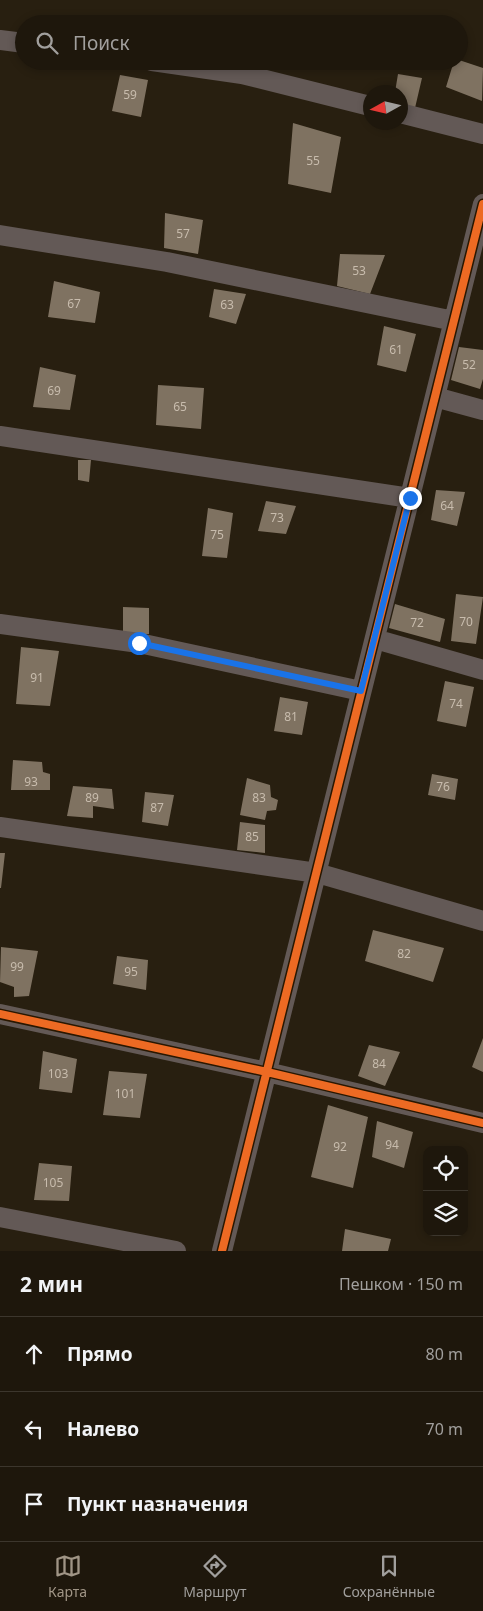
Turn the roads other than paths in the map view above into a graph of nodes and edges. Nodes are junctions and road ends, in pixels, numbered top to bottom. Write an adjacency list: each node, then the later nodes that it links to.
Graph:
1 (0, 40): 2 (street)
2 (15, 42)
3 (214, 70): 4 (street)
4 (363, 104)
5 (408, 115): 6 (street)
6 (483, 134)
7 (483, 204): 9 (street)
8 (0, 235): 9 (street)
9 (454, 320): 10 (street)
10 (435, 397): 11 (street); 13 (street)
11 (483, 410)
12 (0, 436): 13 (street)
13 (410, 498): 15 (street)
14 (0, 624): 17 (street)
15 (375, 639): 16 (street); 17 (street)
16 (483, 670)
17 (361, 691): 19 (street)
18 (0, 827): 19 (street)
19 (317, 873): 20 (street); 22 (street)
20 (483, 921)
21 (0, 1014): 22 (street)
22 (267, 1072): 23 (street); 26 (street)
23 (483, 1123)
24 (0, 1217): 25 (street)
25 (176, 1251)
26 (222, 1251)

